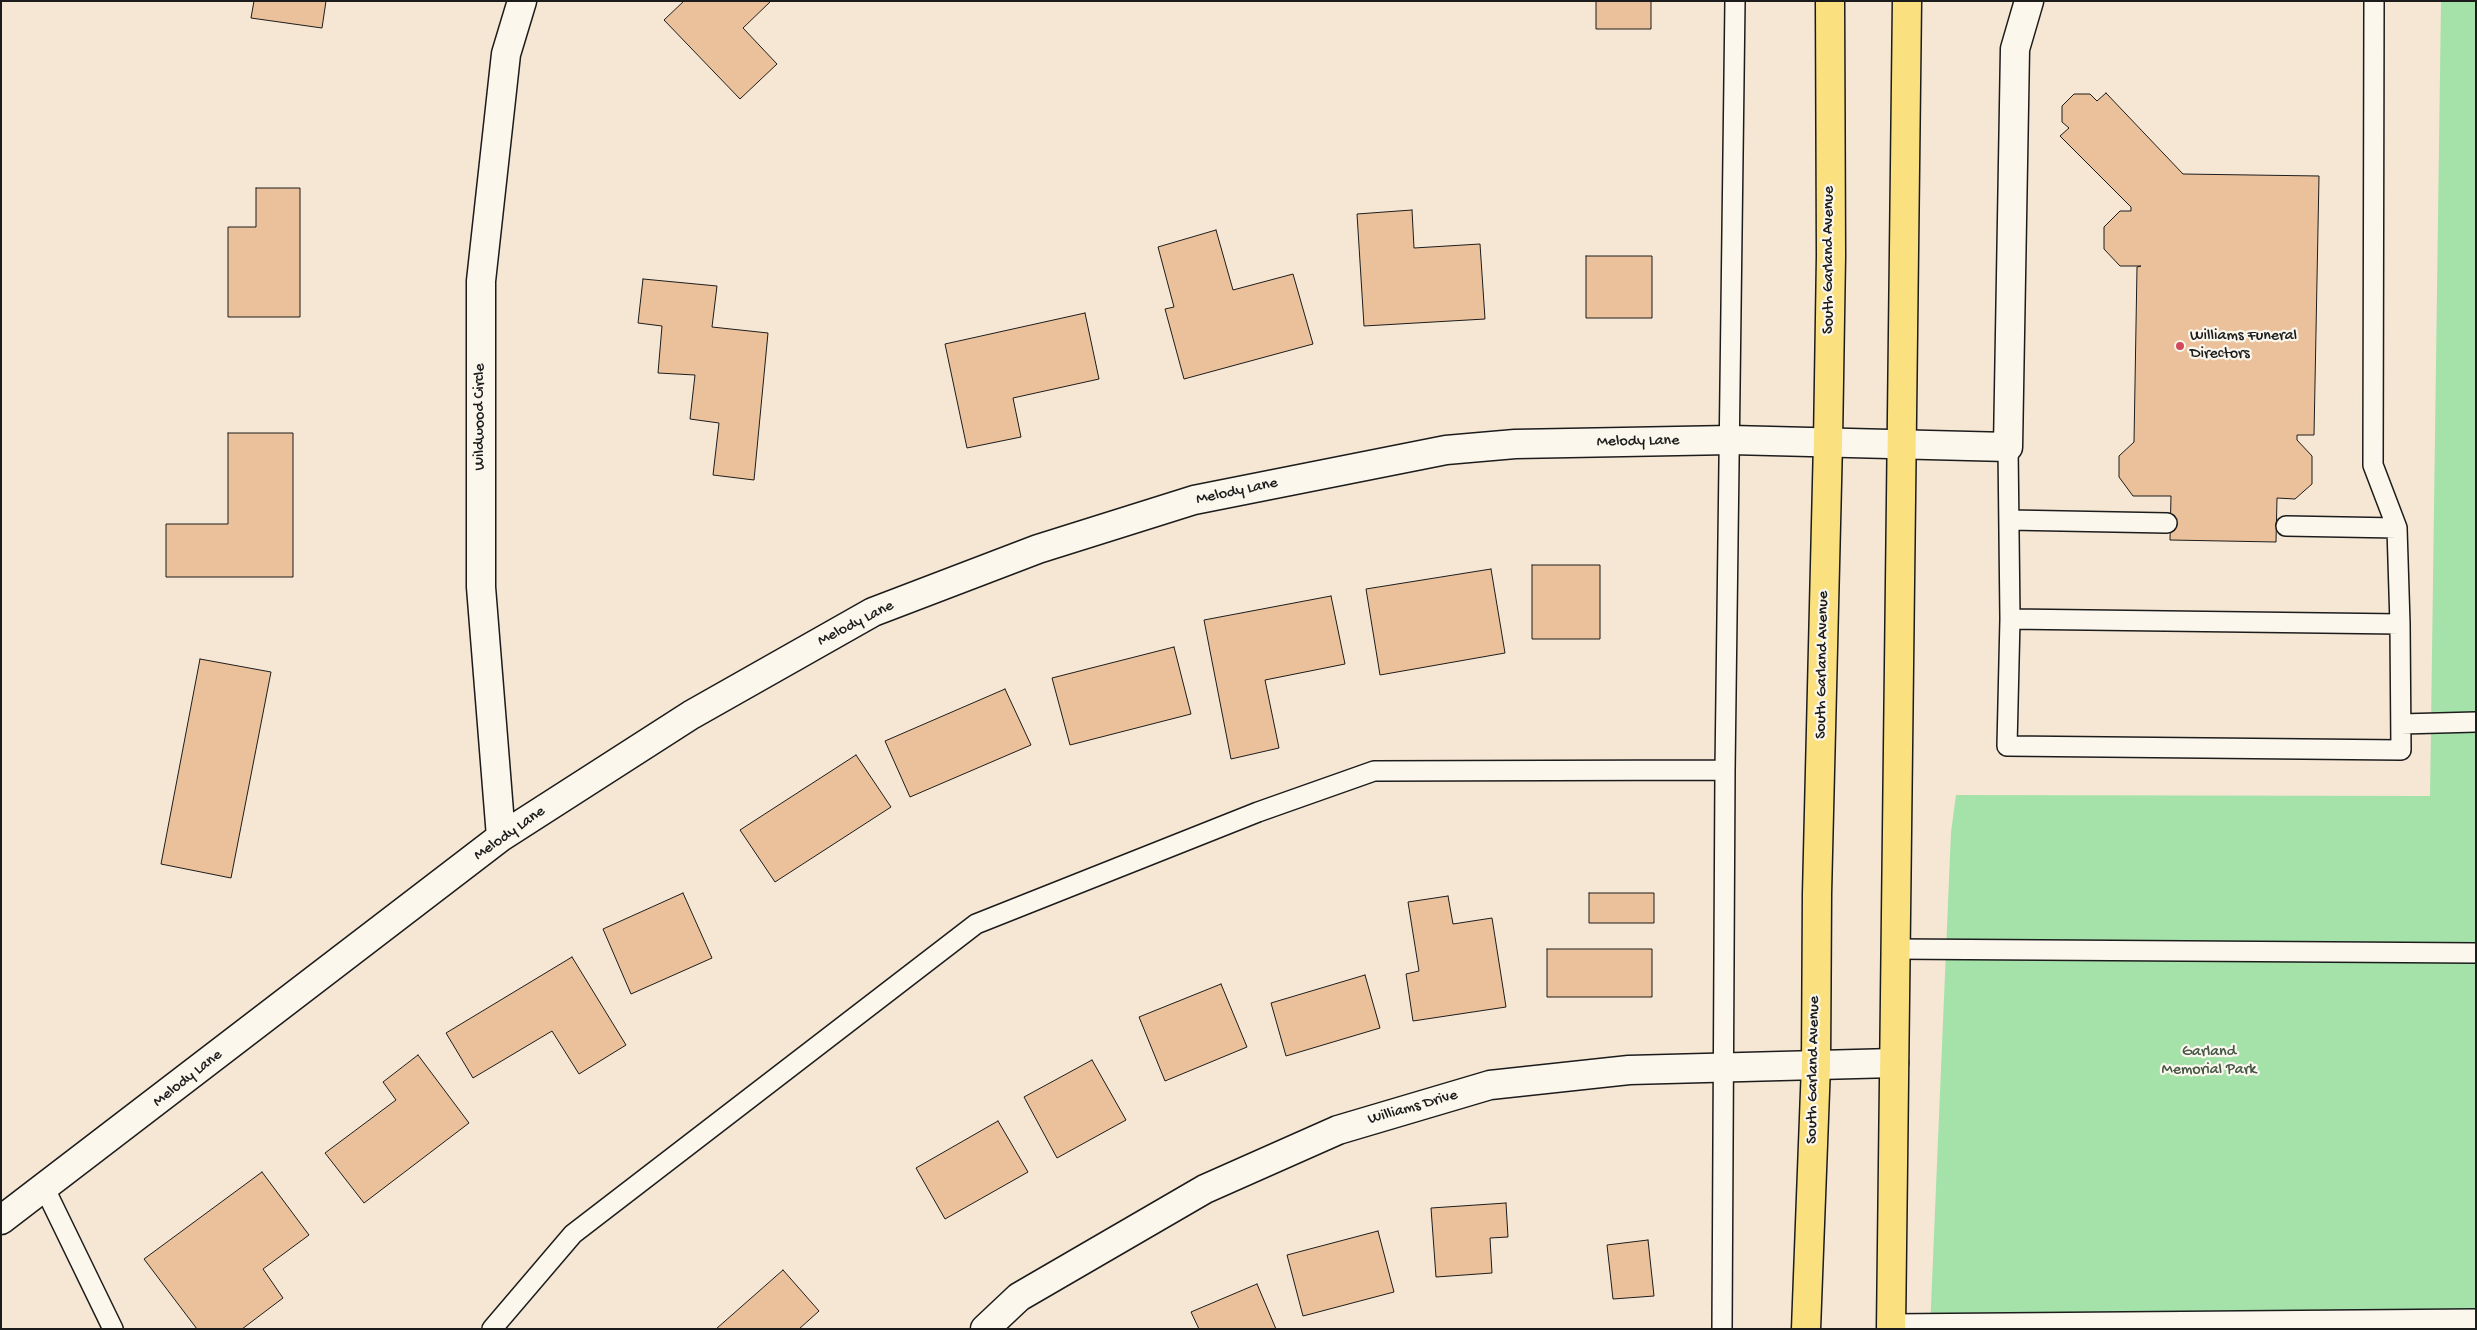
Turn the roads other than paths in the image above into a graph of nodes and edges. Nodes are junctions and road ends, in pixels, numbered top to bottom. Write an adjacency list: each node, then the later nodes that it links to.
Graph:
1 (522, 1): 20 (street, Wildwood Circle)
2 (1735, 1): 7 (lane)
3 (1830, 1): 8 (main road, South Garland Avenue)
4 (1907, 1): 9 (main road)
5 (2030, 1): 10 (street)
6 (2374, 1): 14 (lane)
7 (1731, 440): 8 (street, Melody Lane); 19 (lane); 20 (street, Melody Lane)
8 (1828, 442): 9 (street, Melody Lane); 24 (main road, South Garland Avenue)
9 (1902, 443): 10 (street, Melody Lane); 21 (main road)
10 (2008, 447): 11 (lane)
11 (2010, 520): 12 (lane); 15 (lane)
12 (2167, 523)
13 (2286, 526): 14 (lane)
14 (2398, 528): 16 (lane)
15 (2010, 618): 16 (lane); 18 (lane)
16 (2400, 624): 18 (lane)
17 (2476, 722): 18 (lane)
18 (2401, 724)
19 (1725, 770): 25 (lane); 32 (lane)
20 (501, 837): 26 (street, Melody Lane)
21 (1895, 950): 22 (lane); 23 (main road)
22 (2476, 954)
23 (1894, 1063): 24 (street, Williams Drive); 30 (main road)
24 (1816, 1065): 25 (street, Williams Drive); 35 (main road, South Garland Avenue)
25 (1724, 1067): 33 (street, Williams Drive); 34 (lane)
26 (45, 1189): 27 (street, Melody Lane); 31 (lane)
27 (1, 1220)
28 (2476, 1319): 29 (lane)
29 (2315, 1325): 30 (lane)
30 (1891, 1326)
31 (113, 1329)
32 (492, 1329)
33 (985, 1329)
34 (1722, 1329)
35 (1806, 1329)

